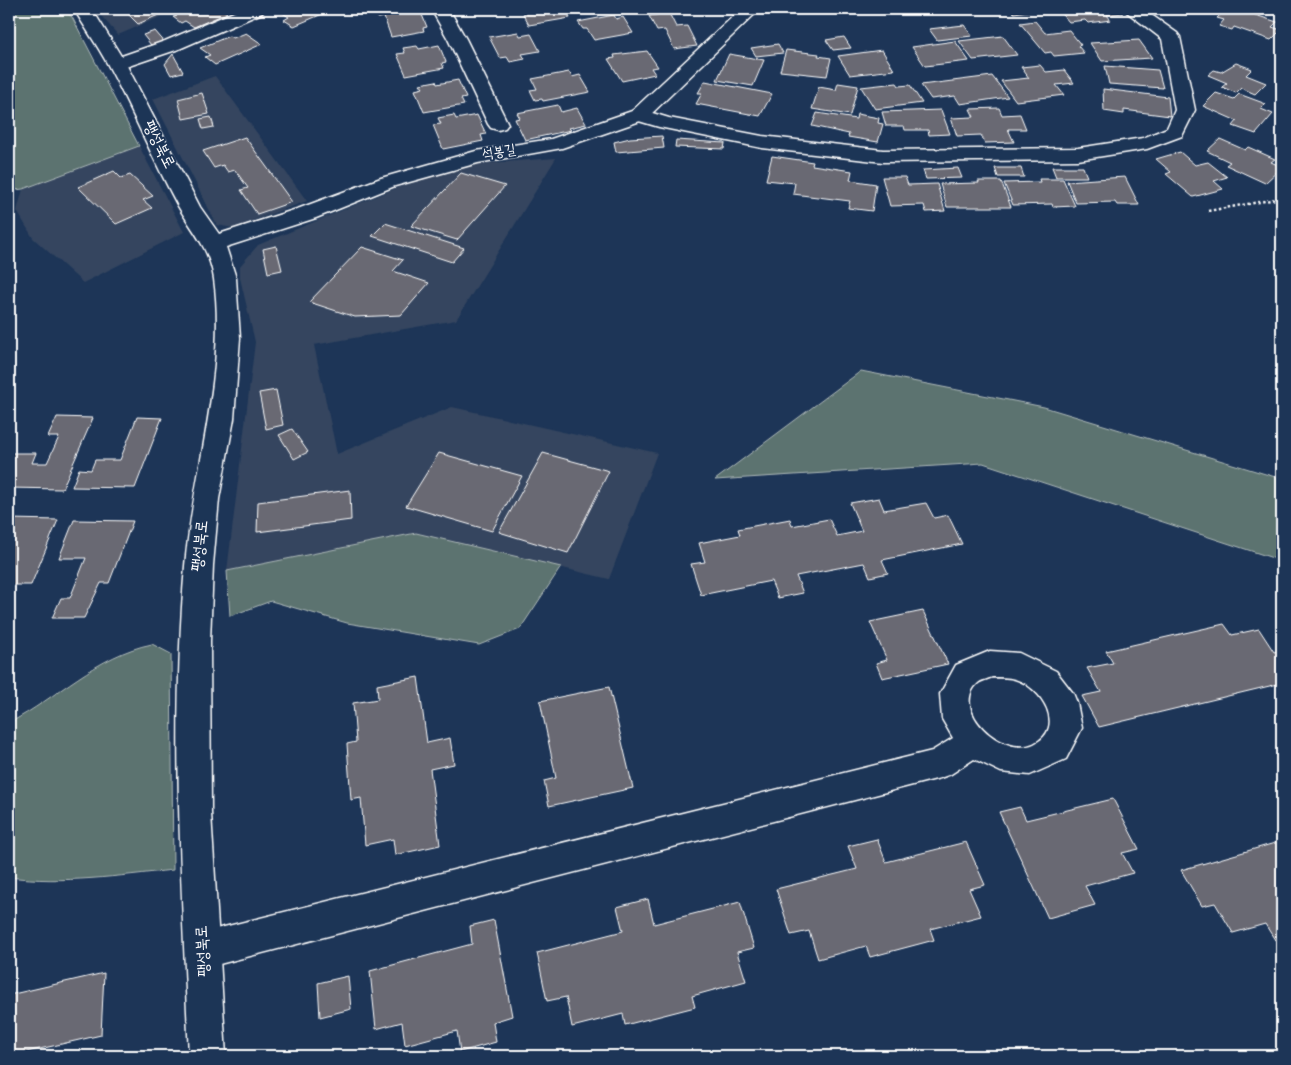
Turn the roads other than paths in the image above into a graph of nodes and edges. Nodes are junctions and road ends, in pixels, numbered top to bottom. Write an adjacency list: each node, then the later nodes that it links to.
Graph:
1 (83, 9): 6 (street, 팽성북로)
2 (256, 9): 6 (street)
3 (440, 9): 8 (street)
4 (751, 9): 7 (street, 석봉길)
5 (1132, 9): 7 (street)
6 (116, 64): 9 (street, 팽성북로)
7 (639, 115): 9 (street, 석봉길)
8 (498, 124)
9 (214, 243): 11 (street, 팽성북로)
10 (974, 742): 11 (street)
11 (204, 950): 12 (street, 팽성북로)
12 (208, 1056)

